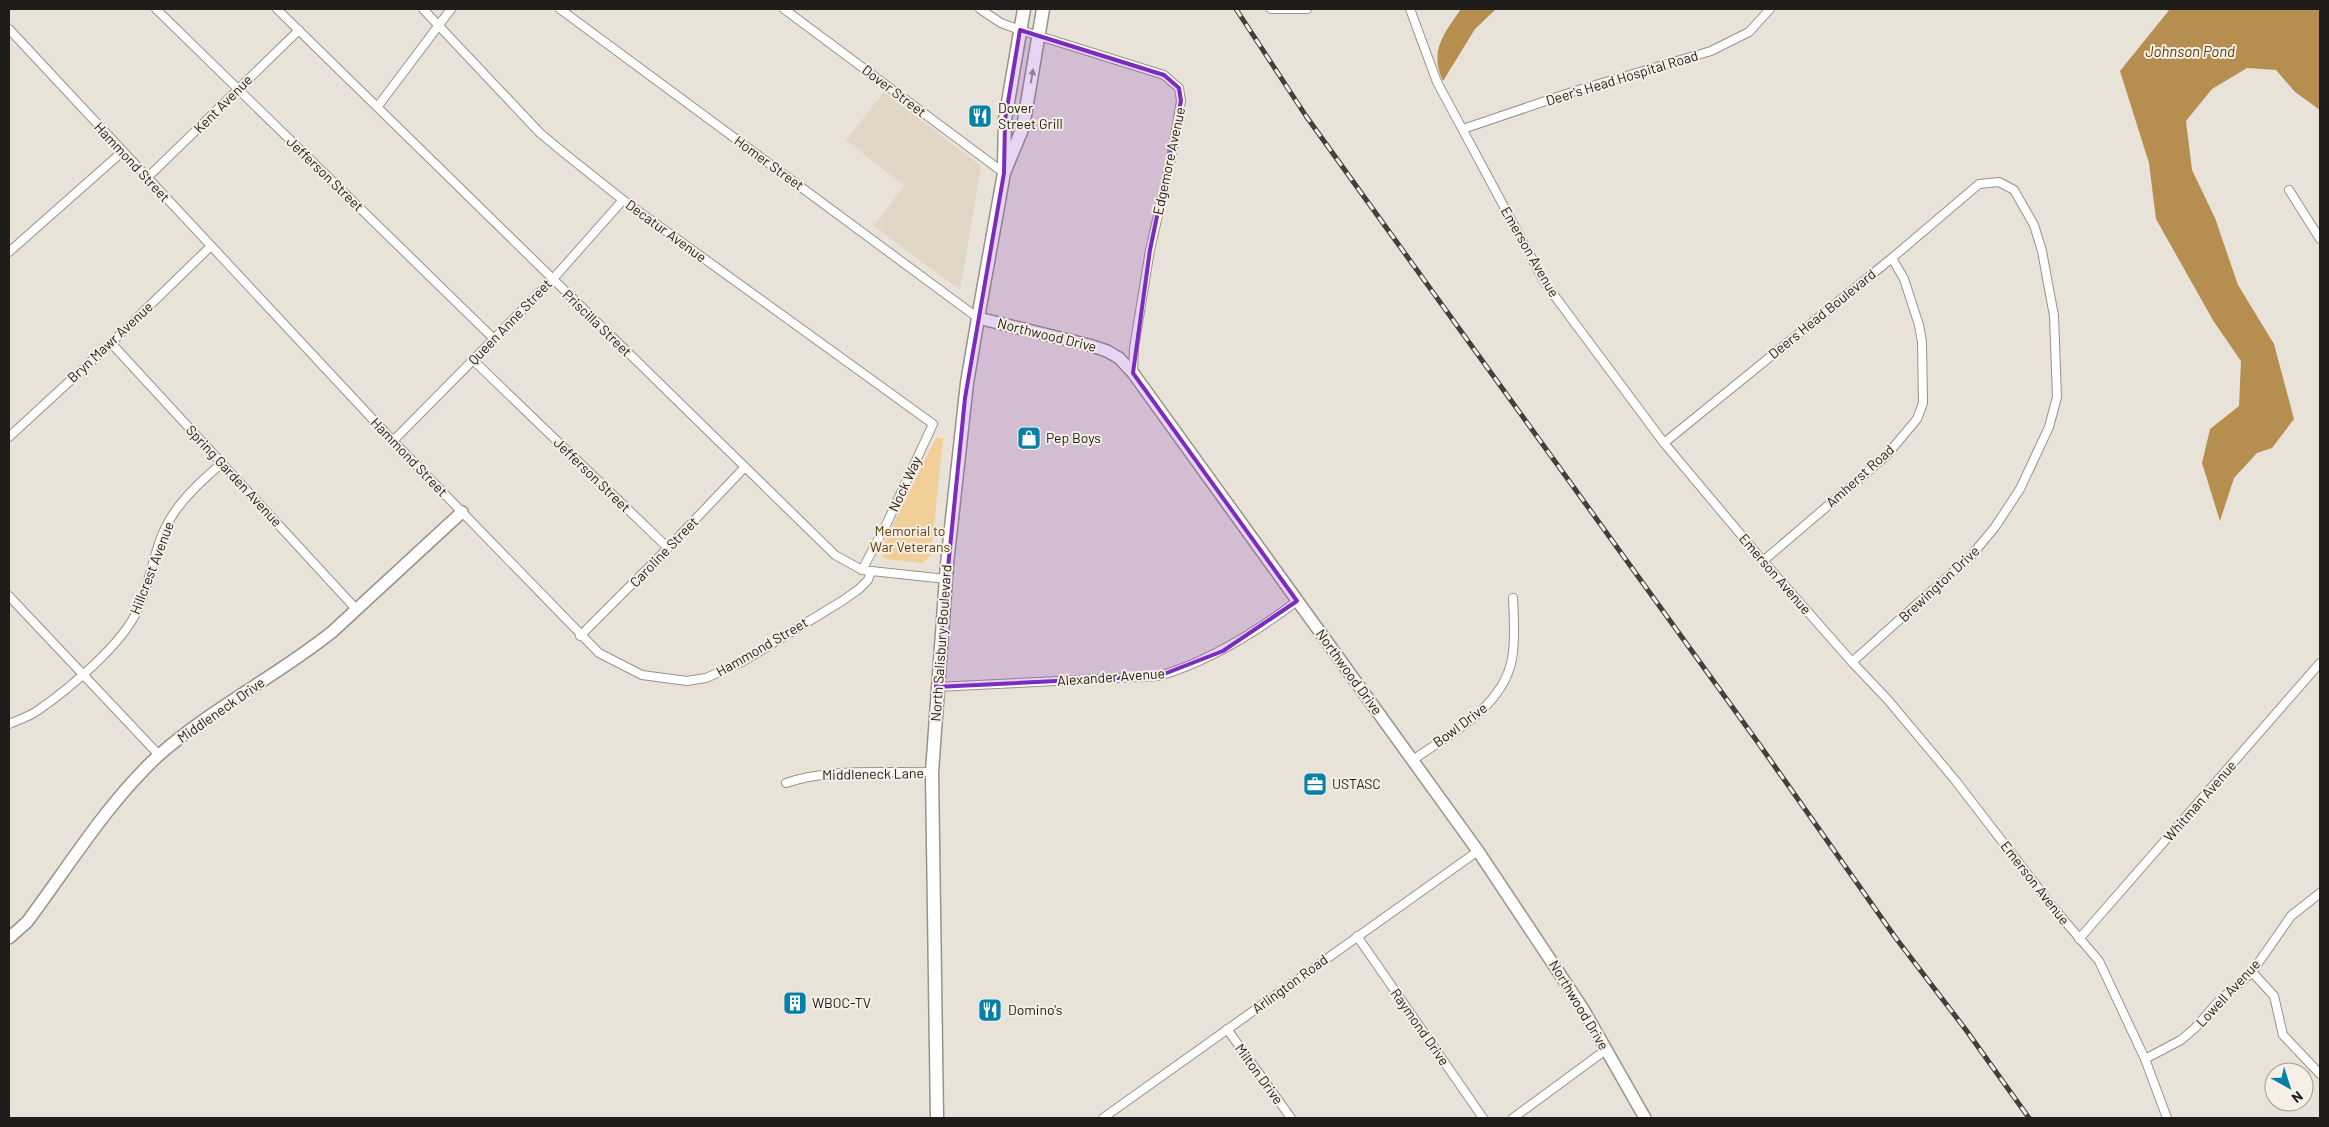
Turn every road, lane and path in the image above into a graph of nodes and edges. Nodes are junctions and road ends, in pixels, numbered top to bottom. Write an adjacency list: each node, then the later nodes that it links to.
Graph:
1 (156, 9): 20 (street, Jefferson Street)
2 (277, 9): 17 (street, Priscilla Street)
3 (423, 9): 15 (street, Decatur Avenue)
4 (451, 9): 15 (street)
5 (560, 9): 34 (street, Homer Street)
6 (784, 9): 24 (street, Dover Street)
7 (980, 9): 14 (street, Edgemore Avenue)
8 (1024, 9): 18 (main road, North Salisbury Boulevard)
9 (1043, 9): 19 (main road, North Salisbury Boulevard)
10 (1271, 9): 11 (street)
11 (1307, 9)
12 (1410, 9): 22 (street, Emerson Avenue)
13 (1770, 9): 22 (street, Deer's Head Hospital Road)
14 (988, 11): 18 (street, Edgemore Avenue)
15 (439, 25): 21 (street); 28 (street, Decatur Avenue)
16 (9, 29): 23 (street, Hammond Street)
17 (299, 30): 20 (street, Kent Avenue); 21 (street, Priscilla Street)
18 (1020, 30): 19 (street, Edgemore Avenue); 24 (main road, North Salisbury Boulevard)
19 (1038, 35): 24 (main road, North Salisbury Boulevard, one-way to 19); 38 (street, Edgemore Avenue)
20 (237, 90): 25 (street, Kent Avenue); 35 (street, Jefferson Street)
21 (378, 106): 33 (street, Priscilla Street)
22 (1463, 129): 42 (street, Emerson Avenue)
23 (122, 152): 25 (street, Hammond Street); 31 (street)
24 (1004, 172): 34 (main road, North Salisbury Boulevard)
25 (147, 178): 30 (street, Hammond Street)
26 (1979, 184): 32 (street, Deers Head Boulevard); 56 (street, Brewington Drive)
27 (2289, 190): 29 (street)
28 (623, 200): 33 (street, Queen Anne Street); 39 (street, Decatur Avenue)
29 (2320, 239)
30 (211, 246): 36 (street, Bryn Mawr Avenue); 41 (street, Hammond Street)
31 (9, 252)
32 (1892, 258): 42 (street, Deers Head Boulevard); 47 (street, Amherst Road)
33 (552, 280): 35 (street, Queen Anne Street); 44 (street, Priscilla Street)
34 (978, 318): 38 (street, Northwood Drive); 50 (main road, North Salisbury Boulevard)
35 (494, 339): 37 (street, Queen Anne Street)
36 (111, 343): 40 (street, Bryn Mawr Avenue); 43 (street, Spring Garden Avenue)
37 (473, 360): 41 (street, Queen Anne Street); 46 (street, Jefferson Street)
38 (1134, 373): 53 (street, Northwood Drive)
39 (933, 424): 48 (street, Nock Way)
40 (9, 437)
41 (393, 441): 45 (street, Hammond Street)
42 (1664, 442): 47 (street, Emerson Avenue)
43 (222, 463): 54 (street, Spring Garden Avenue); 58 (street, Hillcrest Avenue)
44 (745, 467): 46 (street, Caroline Street); 48 (street, Priscilla Street)
45 (462, 512): 54 (street, Middleneck Drive); 55 (street, Hammond Street)
46 (668, 548): 55 (street, Caroline Street)
47 (1763, 561): 56 (street, Emerson Avenue)
48 (862, 570): 49 (street, Priscilla Street)
49 (871, 571): 50 (street, Priscilla Street); 55 (street, Hammond Street)
50 (946, 579): 59 (main road, North Salisbury Boulevard)
51 (9, 596): 58 (street)
52 (1514, 598): 62 (street, Bowl Drive)
53 (1296, 600): 59 (street, Alexander Avenue); 62 (street, Northwood Drive)
54 (357, 610): 61 (street, Middleneck Drive)
55 (580, 636)
56 (1852, 662): 69 (street, Emerson Avenue)
57 (2320, 663): 69 (street, Whitman Avenue)
58 (82, 675): 60 (street, Hillcrest Avenue); 61 (street)
59 (936, 687): 63 (main road, North Salisbury Boulevard)
60 (9, 724)
61 (159, 755): 68 (street, Middleneck Drive)
62 (1413, 760): 65 (street, Northwood Drive)
63 (932, 772): 64 (street, Middleneck Lane); 75 (main road, North Salisbury Boulevard)
64 (786, 784)
65 (1478, 850): 67 (street, Arlington Road); 72 (street, Northwood Drive)
66 (2320, 893): 70 (street, Lowell Avenue)
67 (1357, 936): 71 (street, Arlington Road); 78 (street, Raymond Drive)
68 (9, 938)
69 (2079, 939): 73 (street, Emerson Avenue)
70 (2252, 972): 73 (street, Lowell Avenue); 74 (street)
71 (1227, 1029): 76 (street, Arlington Road); 77 (street, Milton Drive)
72 (1606, 1049): 79 (street); 80 (street, Northwood Drive)
73 (2145, 1059): 81 (street, Emerson Avenue)
74 (2320, 1074)
75 (937, 1118)
76 (1103, 1118)
77 (1292, 1118)
78 (1483, 1118)
79 (1513, 1118)
80 (1645, 1118)
81 (2167, 1118)

